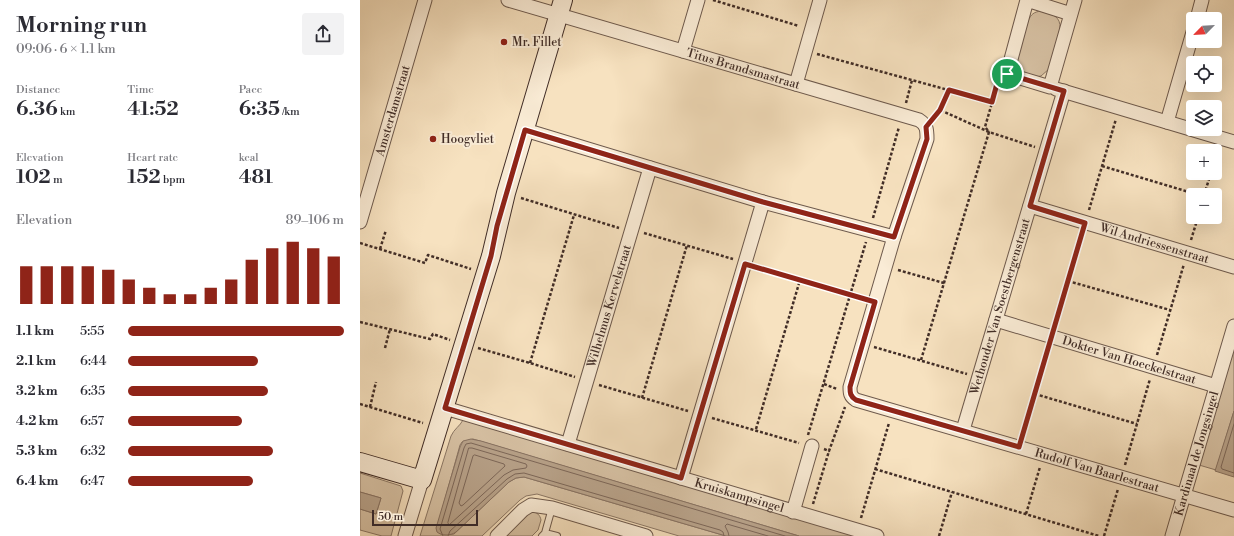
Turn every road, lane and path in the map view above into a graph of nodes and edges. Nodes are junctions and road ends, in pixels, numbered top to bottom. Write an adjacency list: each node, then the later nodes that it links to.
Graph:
1 (425, 0): 39 (street, Amsterdamstraat)
2 (508, 0): 9 (street, Titus Brandsmastraat)
3 (698, 0): 14 (street)
4 (713, 0): 12 (path)
5 (820, 0): 12 (street)
6 (1026, 0): 11 (street); 16 (street)
7 (1075, 0): 11 (street)
8 (1202, 0): 10 (street)
9 (561, 8): 14 (street, Titus Brandsmastraat); 28 (street)
10 (1199, 12)
11 (1071, 14): 19 (street)
12 (812, 30): 15 (street)
13 (1188, 48): 26 (street)
14 (683, 51): 18 (street, Titus Brandsmastraat)
15 (806, 51): 17 (path); 18 (street)
16 (1007, 74): 19 (street); 22 (path)
17 (912, 80): 20 (path); 25 (path)
18 (796, 84): 25 (street, Titus Brandsmastraat)
19 (1050, 87): 21 (street)
20 (949, 90): 22 (path); 24 (path)
21 (1064, 91): 23 (street); 31 (street, Wethouder Van Soestbergenstraat)
22 (992, 102): 29 (path)
23 (1120, 108): 26 (street); 32 (path)
24 (940, 110): 27 (path); 29 (path)
25 (902, 116): 27 (street, Titus Brandsmastraat); 43 (path)
26 (1167, 122): 30 (street)
27 (926, 127): 44 (street)
28 (525, 130): 33 (street); 35 (street)
29 (989, 132): 31 (path); 54 (path)
30 (1234, 142)
31 (1046, 150): 37 (street, Wethouder Van Soestbergenstraat)
32 (1102, 166): 34 (path); 40 (path)
33 (650, 168): 36 (street); 42 (street, Wilhelmus Kervelstraat)
34 (1186, 191)
35 (506, 194): 38 (path); 51 (street)
36 (763, 202): 43 (street); 48 (street)
37 (1030, 206): 40 (street, Wil Andriessenstraat); 58 (street, Wethouder Van Soestbergenstraat)
38 (574, 215): 42 (path); 65 (path)
39 (360, 222)
40 (1085, 223): 50 (street, Wil Andriessenstraat); 53 (path)
41 (386, 230): 47 (path)
42 (632, 230): 46 (path); 81 (street, Wilhelmus Kervelstraat)
43 (869, 231): 44 (street); 55 (path)
44 (894, 237): 49 (street)
45 (360, 243): 47 (path)
46 (688, 245): 48 (path); 71 (path)
47 (380, 249): 51 (path)
48 (745, 263): 52 (path); 87 (street)
49 (886, 266): 54 (path); 56 (street)
50 (1234, 267)
51 (485, 274): 74 (street)
52 (800, 280): 55 (path); 78 (path)
53 (1068, 281): 57 (path); 61 (path)
54 (944, 284): 64 (path)
55 (849, 295): 56 (path); 80 (path)
56 (875, 302): 62 (street)
57 (1170, 310)
58 (996, 320): 61 (street, Dokter Van Hoeckelstraat); 66 (street, Wethouder Van Soestbergenstraat)
59 (1234, 326): 68 (street, Kardinaal de Jongsingel)
60 (390, 328): 63 (path)
61 (1052, 337): 68 (street, Dokter Van Hoeckelstraat); 69 (path)
62 (862, 344): 64 (path); 70 (street)
63 (384, 348)
64 (921, 360): 66 (path)
65 (530, 362)
66 (979, 378): 79 (street, Wethouder Van Soestbergenstraat)
67 (376, 382): 73 (path)
68 (1216, 386): 90 (street, Kardinaal de Jongsingel)
69 (1035, 394): 76 (path); 82 (path)
70 (851, 396): 75 (street, Rudolf Van Baarlestraat); 83 (path)
71 (642, 398)
72 (360, 404): 73 (path)
73 (370, 407): 77 (path)
74 (445, 408): 77 (street); 81 (street, Kruiskampsingel)
75 (893, 410): 79 (street, Rudolf Van Baarlestraat); 86 (path)
76 (1137, 424)
77 (439, 428): 88 (street)
78 (756, 429)
79 (963, 430): 82 (street, Rudolf Van Baarlestraat)
80 (810, 442): 83 (path); 93 (street)
81 (568, 444): 87 (street, Kruiskampsingel)
82 (1019, 447): 84 (street, Rudolf Van Baarlestraat)
83 (829, 451): 95 (path)
84 (1044, 454): 90 (street, Rudolf Van Baarlestraat); 94 (path)
85 (360, 462): 88 (street)
86 (875, 469): 89 (path); 96 (path)
87 (681, 478): 93 (street, Kruiskampsingel)
88 (422, 480): 98 (street)
89 (952, 492): 94 (path); 103 (path)
90 (1184, 495): 92 (street, Rudolf Van Baarlestraat); 105 (street, Kardinaal de Jongsingel)
91 (552, 508): 97 (lane); 99 (street); 101 (street)
92 (1234, 510)
93 (792, 512): 95 (street, Kruiskampsingel)
94 (1026, 514): 104 (path)
95 (810, 516): 96 (street, Kruiskampsingel)
96 (857, 530): 102 (street, Kruiskampsingel)
97 (543, 534): 100 (lane)
98 (405, 536)
99 (497, 536)
100 (557, 536)
101 (646, 536)
102 (877, 536)
103 (939, 536)
104 (1099, 536)
105 (1172, 536)

